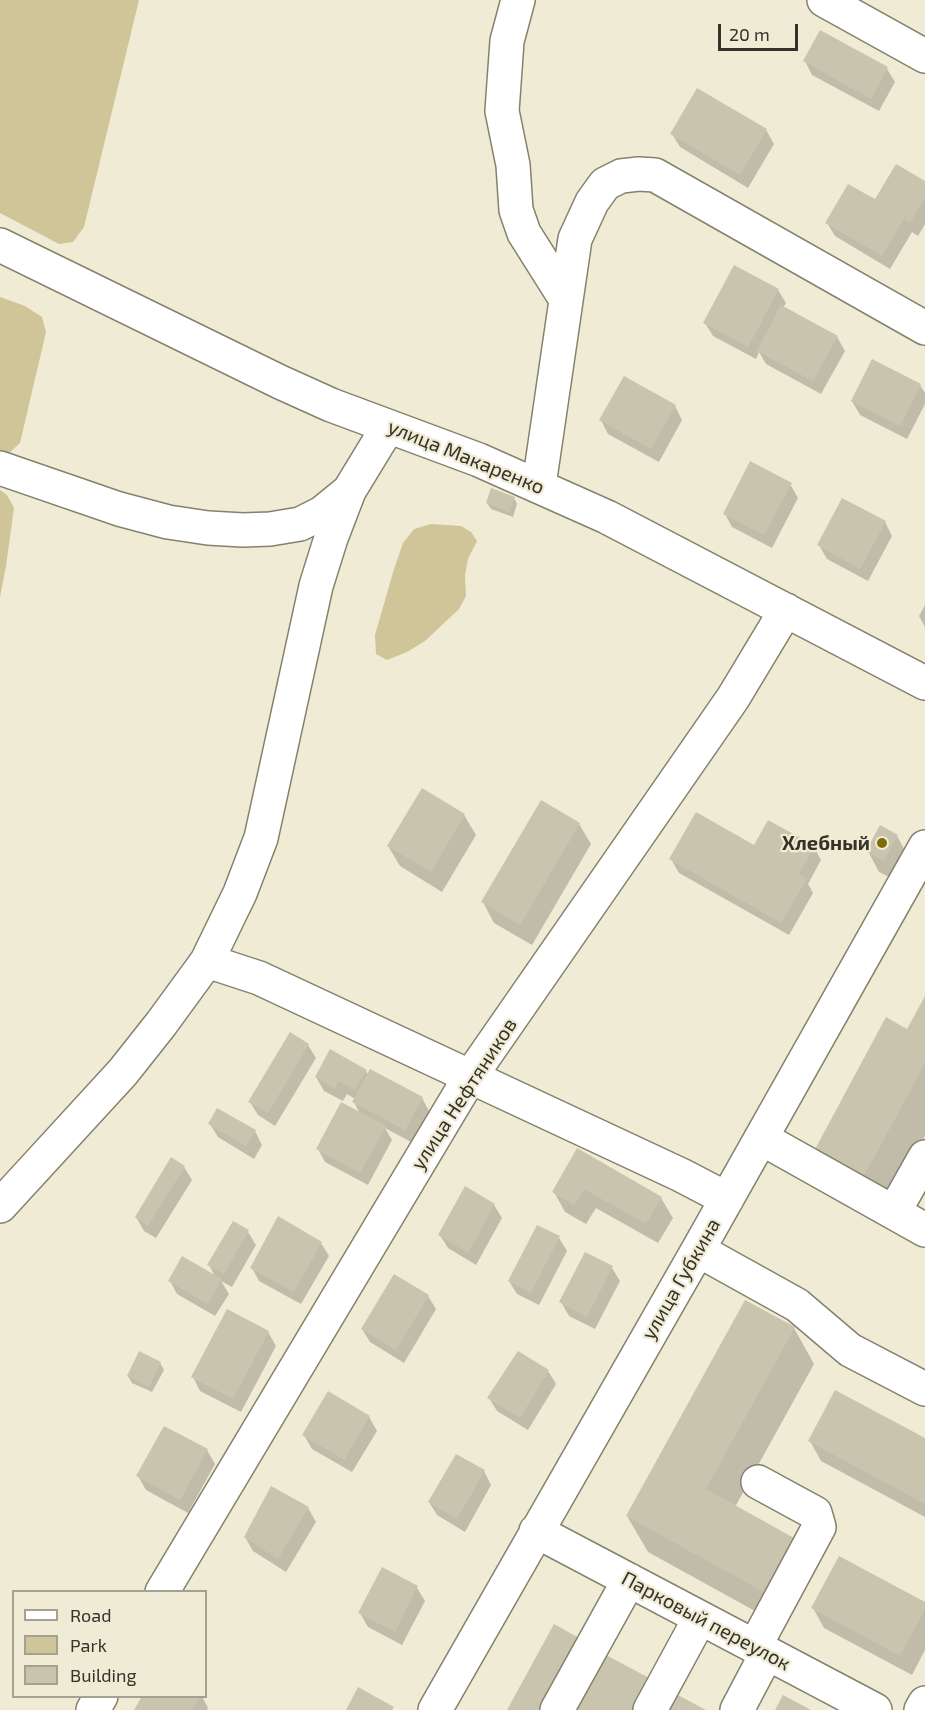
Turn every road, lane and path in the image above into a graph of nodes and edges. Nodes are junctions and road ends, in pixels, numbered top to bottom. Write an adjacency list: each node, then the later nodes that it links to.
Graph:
1 (518, 0): 5 (street)
2 (824, 0): 3 (street)
3 (925, 56)
4 (0, 245): 7 (street, улица Макаренко)
5 (565, 298): 6 (street); 9 (street)
6 (925, 328)
7 (388, 427): 9 (street, улица Макаренко); 10 (street)
8 (0, 468): 10 (street)
9 (539, 486): 11 (street, улица Макаренко)
10 (349, 492): 14 (street)
11 (786, 610): 12 (street, улица Макаренко); 15 (street, улица Нефтяников)
12 (925, 683)
13 (925, 847): 16 (street, улица Губкина)
14 (207, 961): 15 (street); 19 (street)
15 (470, 1077): 18 (street); 27 (street, улица Нефтяников)
16 (761, 1138): 18 (street, улица Губкина); 20 (street)
17 (925, 1157): 20 (street)
18 (727, 1198): 22 (street, улица Губкина)
19 (0, 1206)
20 (894, 1212): 21 (street)
21 (925, 1230)
22 (698, 1250): 23 (street); 25 (street, улица Губкина)
23 (925, 1389)
24 (758, 1482): 29 (street)
25 (536, 1531): 26 (street, Парковый переулок); 31 (street, улица Губкина)
26 (629, 1580): 28 (street, Парковый переулок); 32 (street)
27 (163, 1590)
28 (700, 1618): 29 (street, Парковый переулок); 33 (street)
29 (761, 1650): 34 (street); 35 (street, Парковый переулок)
30 (925, 1703): 36 (street)
31 (435, 1710)
32 (557, 1710)
33 (650, 1710)
34 (737, 1710)
35 (875, 1710)
36 (921, 1710)

